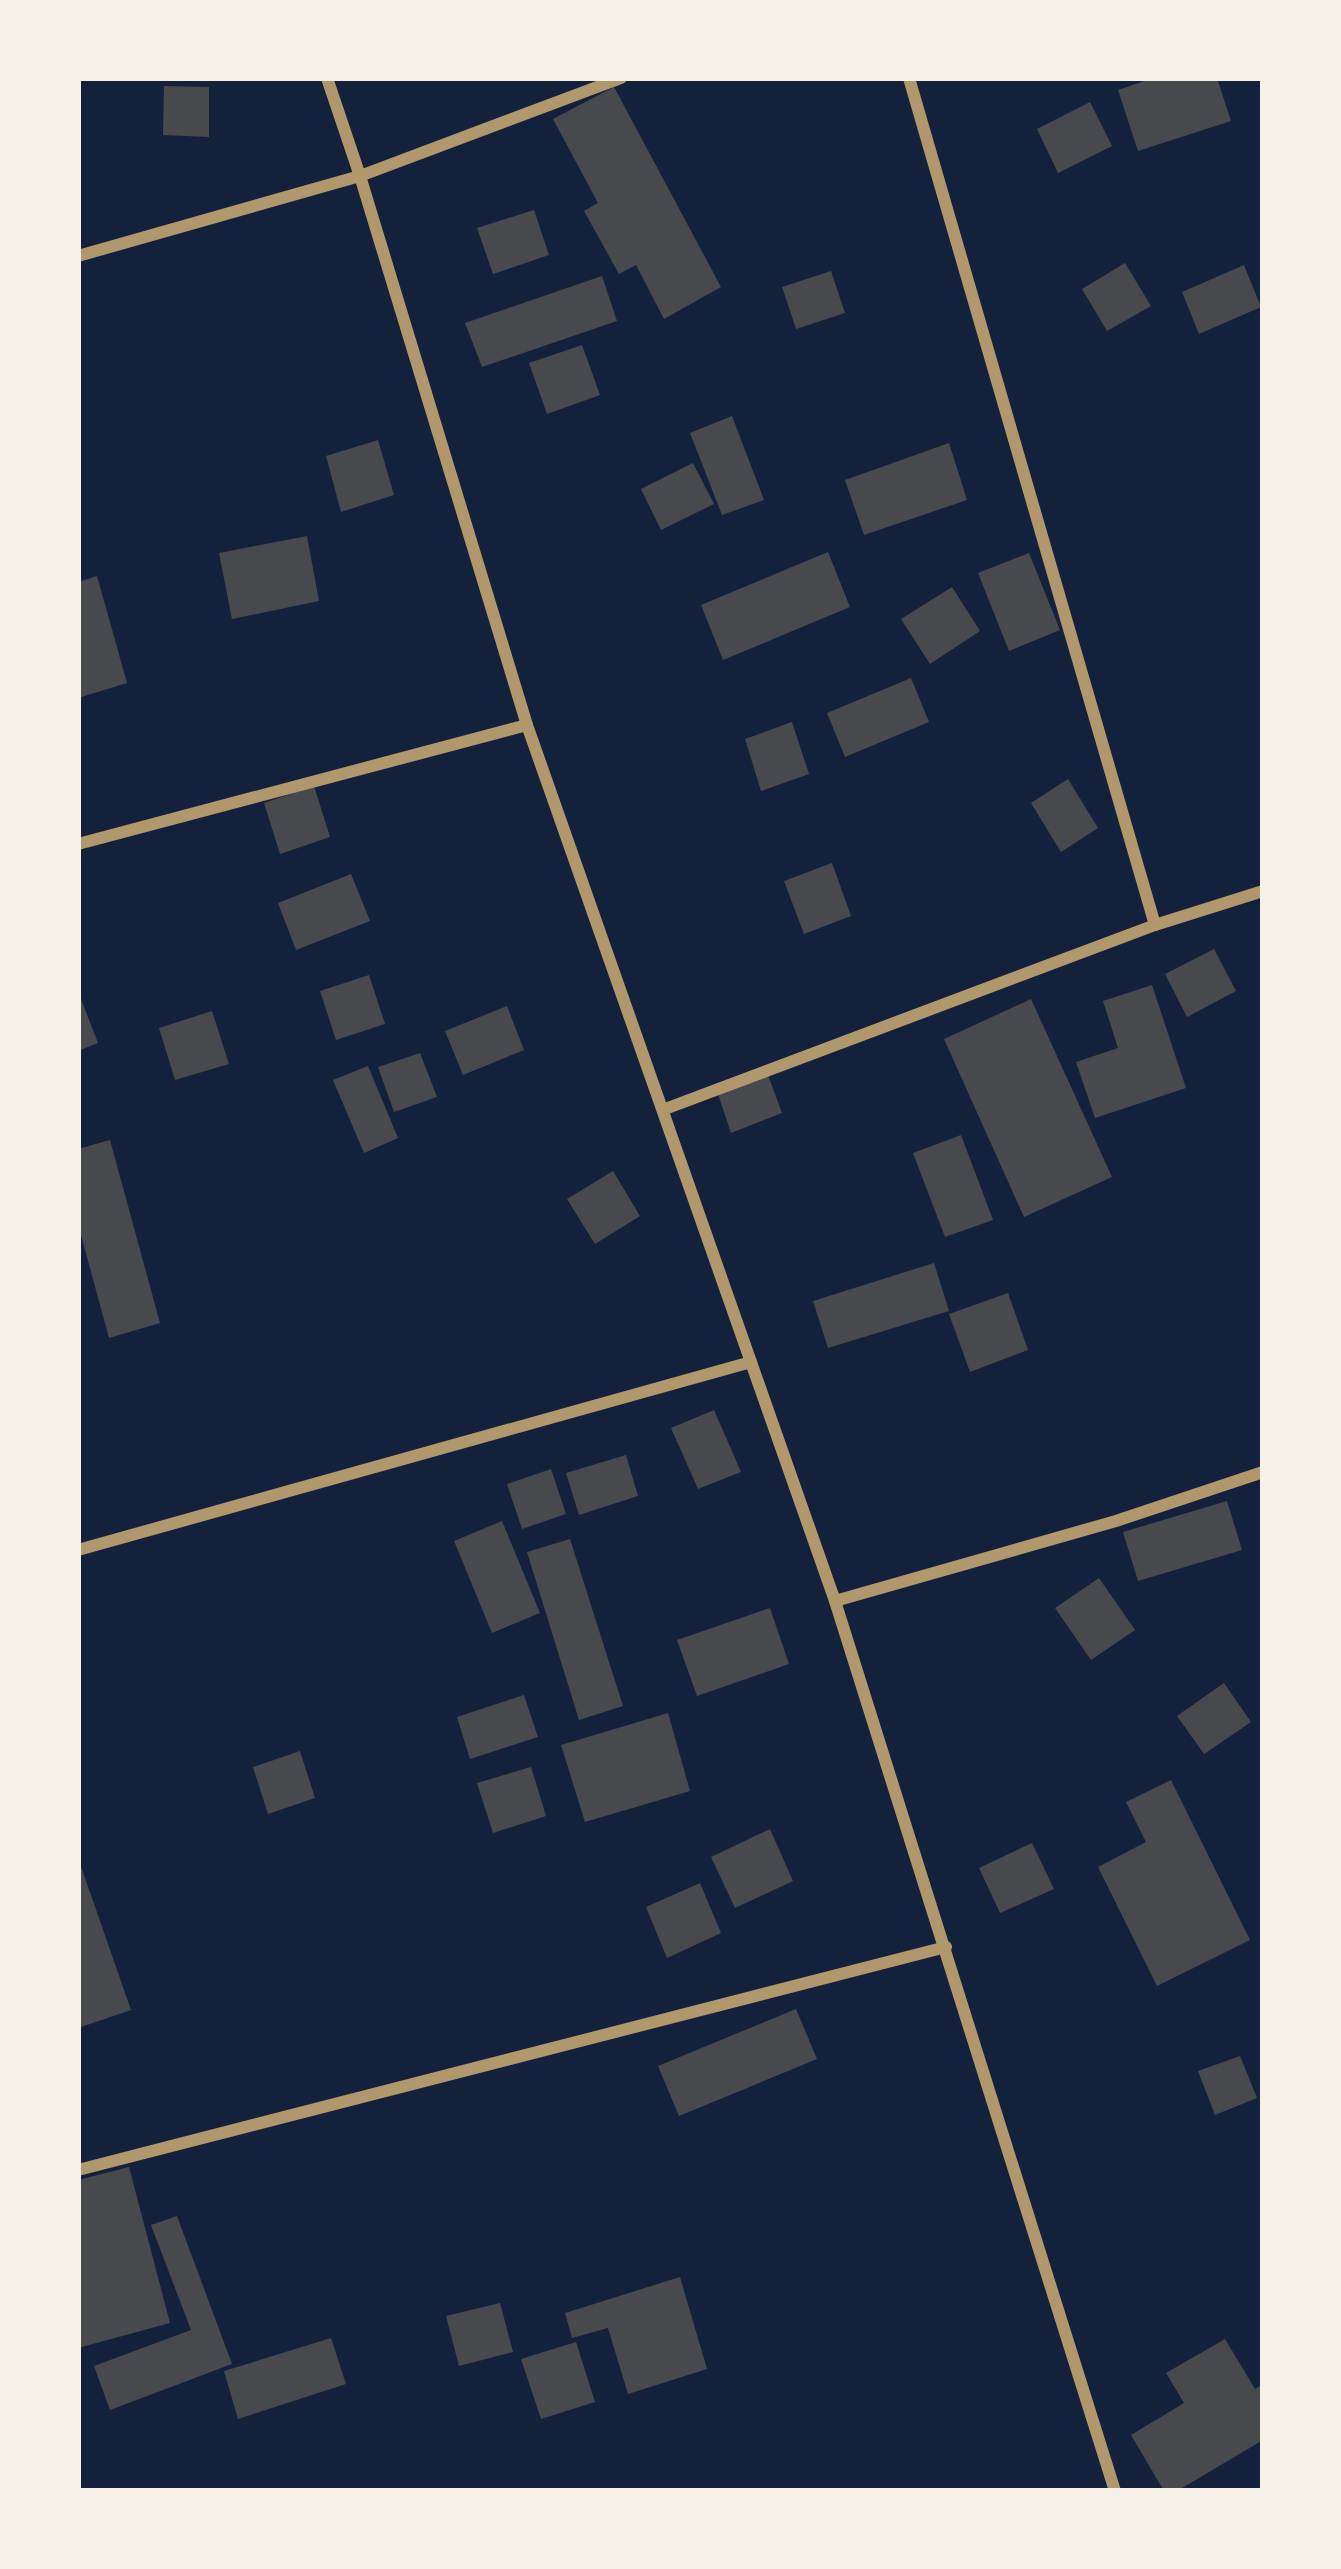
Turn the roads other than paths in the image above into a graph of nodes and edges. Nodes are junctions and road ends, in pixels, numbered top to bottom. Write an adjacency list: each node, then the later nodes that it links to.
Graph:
1 (327, 78): 4 (street)
2 (621, 78): 4 (street)
3 (909, 78): 9 (street)
4 (360, 176): 5 (street); 6 (street)
5 (78, 256)
6 (527, 725): 7 (street); 10 (street)
7 (78, 844)
8 (1263, 891): 9 (street)
9 (1155, 925): 10 (street)
10 (665, 1109): 11 (street)
11 (752, 1362): 13 (street); 14 (street)
12 (1263, 1472): 14 (street)
13 (78, 1550)
14 (835, 1601): 15 (street)
15 (946, 1947): 16 (street); 17 (street)
16 (78, 2170)
17 (1115, 2491)

